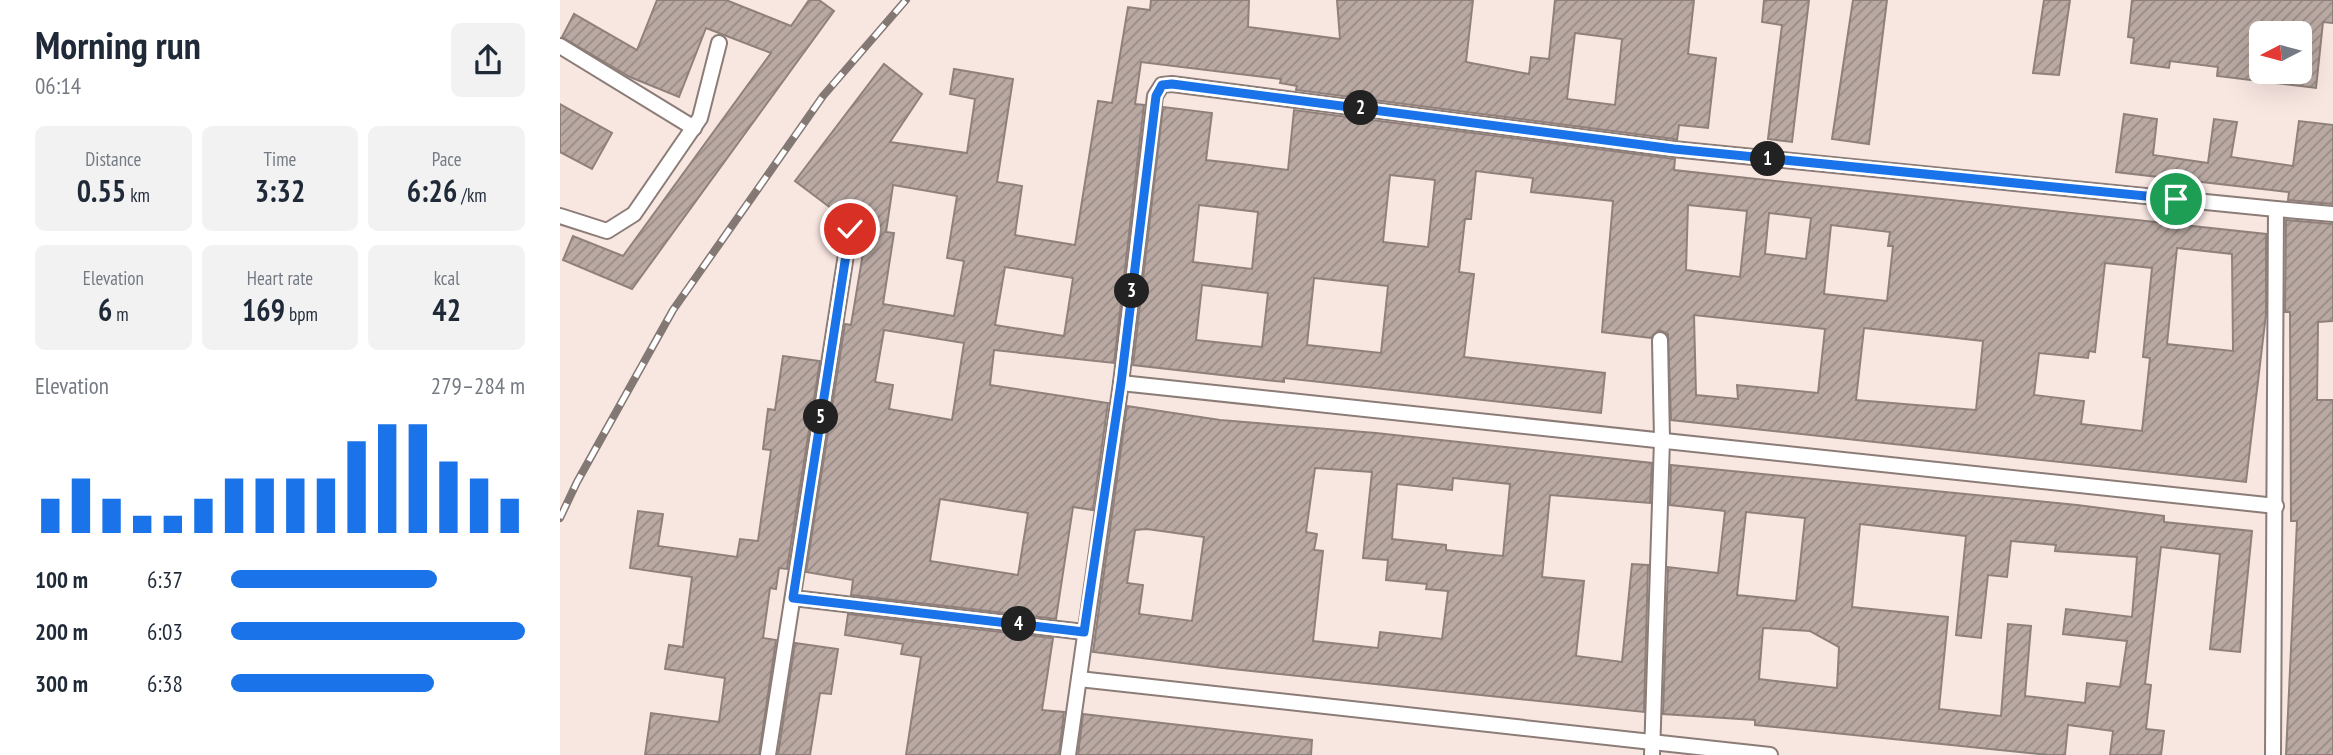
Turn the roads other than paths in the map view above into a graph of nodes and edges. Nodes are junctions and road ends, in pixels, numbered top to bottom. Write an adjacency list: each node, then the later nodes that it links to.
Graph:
1 (719, 43): 3 (lane)
2 (560, 46): 3 (lane)
3 (694, 128): 6 (lane)
4 (2276, 209): 5 (lane); 9 (lane); 11 (lane)
5 (2333, 214)
6 (560, 216)
7 (850, 229): 12 (lane)
8 (1660, 340): 10 (lane)
9 (1121, 383): 10 (lane); 13 (lane)
10 (1662, 440): 11 (lane); 15 (lane)
11 (2276, 506): 19 (lane)
12 (793, 598): 13 (lane); 16 (lane)
13 (1084, 632): 14 (lane)
14 (1079, 679): 15 (lane); 17 (lane)
15 (1652, 748): 18 (lane)
16 (768, 755)
17 (1068, 755)
18 (1770, 755)
19 (2273, 755)

